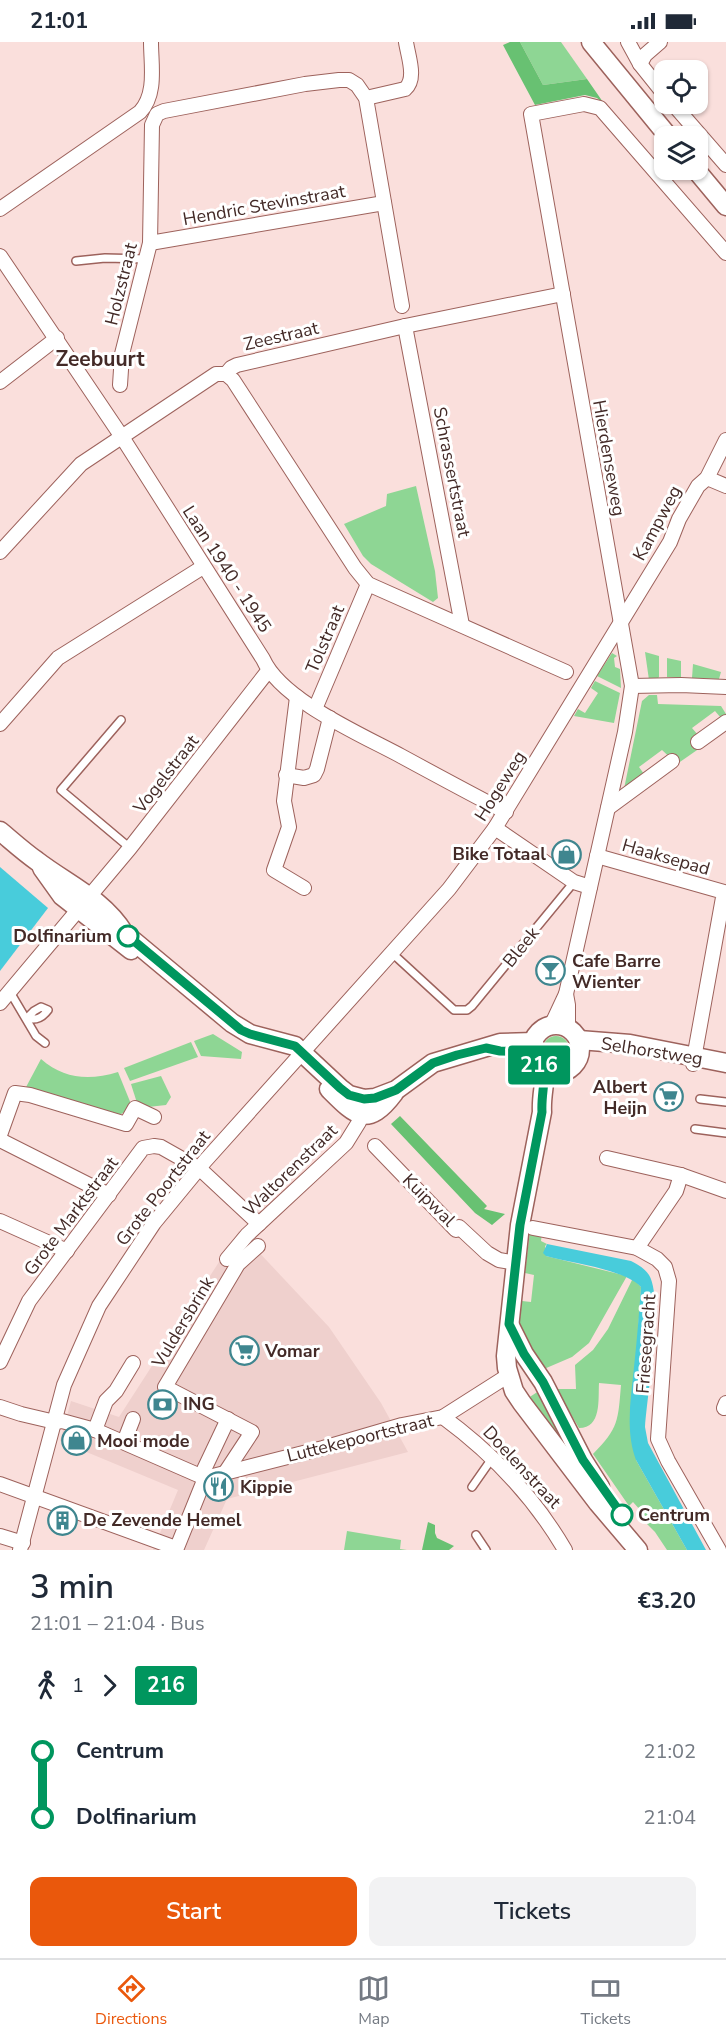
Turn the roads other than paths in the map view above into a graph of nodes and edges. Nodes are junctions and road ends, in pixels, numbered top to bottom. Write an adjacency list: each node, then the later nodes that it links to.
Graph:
1 (151, 42): 15 (street)
2 (406, 42): 8 (street)
3 (591, 42): 10 (street)
4 (628, 42): 6 (street)
5 (660, 42): 6 (street)
6 (640, 64): 7 (street)
7 (654, 82)
8 (366, 98): 13 (street); 16 (street, Holzstraat)
9 (682, 114): 11 (street)
10 (660, 126)
11 (726, 165)
12 (704, 180): 14 (street)
13 (384, 202): 16 (street, Hendric Stevinstraat); 22 (street)
14 (726, 206)
15 (0, 209)
16 (150, 243): 19 (street, Holzstraat)
17 (726, 253): 21 (street, Hierdenseweg)
18 (0, 256): 24 (street, Laan 1940 - 1945)
19 (146, 259): 20 (lane); 27 (street, Holzstraat)
20 (75, 261)
21 (563, 294): 23 (street, Zeestraat); 35 (street, Hierdenseweg)
22 (402, 306)
23 (405, 326): 25 (street, Zeestraat); 36 (street, Schrassertstraat)
24 (57, 338): 26 (street); 28 (street, Laan 1940 - 1945)
25 (226, 374): 28 (street, Zeestraat); 34 (street)
26 (0, 382)
27 (120, 385)
28 (122, 437): 32 (street, Zeestraat); 33 (street, Laan 1940 - 1945)
29 (726, 440): 30 (street, Kampweg)
30 (707, 478): 31 (street); 35 (street, Kampweg)
31 (726, 486)
32 (0, 552)
33 (203, 567): 37 (street, Laan 1940 - 1945); 46 (street)
34 (368, 584): 36 (street); 42 (street, Tolstraat)
35 (620, 624): 39 (street, Hierdenseweg); 51 (street, Hogeweg)
36 (462, 625): 38 (street)
37 (268, 671): 41 (street, Laan 1940 - 1945); 54 (street, Vogelstraat)
38 (566, 672)
39 (632, 686): 40 (street); 50 (street, Hierdenseweg)
40 (726, 687)
41 (297, 697): 42 (street, Laan 1940 - 1945); 49 (street)
42 (315, 709): 43 (street, Laan 1940 - 1945)
43 (330, 718): 49 (street); 51 (street, Laan 1940 - 1945)
44 (121, 720): 54 (lane)
45 (726, 722): 47 (street)
46 (0, 724)
47 (698, 742)
48 (672, 761): 50 (street)
49 (286, 776): 58 (street)
50 (608, 808): 55 (street, Hierdenseweg)
51 (506, 812): 52 (street, Hogeweg)
52 (495, 828): 56 (street); 60 (street, Hogeweg)
53 (0, 831): 59 (street)
54 (130, 848): 59 (street, Vogelstraat)
55 (597, 856): 57 (street, Hierdenseweg); 61 (street, Haaksepad)
56 (574, 882): 57 (street); 60 (lane, Bleek)
57 (590, 887): 64 (street, Hierdenseweg)
58 (304, 888)
59 (84, 903): 62 (street, Vogelstraat); 67 (street)
60 (392, 953): 67 (street, Hogeweg)
61 (719, 960): 68 (street)
62 (10, 992): 63 (street, Vogelstraat); 65 (lane)
63 (0, 1003)
64 (569, 1038): 66 (street); 68 (street, Selhorstweg); 70 (street)
65 (45, 1043)
66 (533, 1047): 70 (street); 74 (street)
67 (299, 1054): 74 (street); 82 (street, Grote Poortstraat)
68 (700, 1062): 69 (street, Selhorstweg); 71 (street, Selhorstweg)
69 (726, 1063)
70 (550, 1071): 93 (street)
71 (726, 1071)
72 (700, 1099): 73 (lane)
73 (726, 1102)
74 (363, 1107): 87 (street, Waltorenstraat)
75 (154, 1117): 78 (street)
76 (695, 1129): 77 (lane)
77 (726, 1133)
78 (0, 1135)
79 (0, 1140): 85 (street)
80 (375, 1146): 93 (street, Kuipwal)
81 (607, 1158): 83 (street)
82 (200, 1169): 85 (street, Grote Marktstraat); 87 (street); 103 (street, Grote Poortstraat)
83 (681, 1175): 84 (street); 90 (street)
84 (726, 1191)
85 (110, 1195): 91 (street, Grote Marktstraat)
86 (0, 1221): 91 (street)
87 (259, 1224): 92 (street, Waltorenstraat)
88 (533, 1228): 90 (street, Friesegracht)
89 (258, 1246): 102 (street, Vuldersbrink)
90 (637, 1248): 121 (street, Friesegracht)
91 (67, 1251): 96 (street, Grote Marktstraat)
92 (227, 1259)
93 (516, 1263): 94 (street)
94 (509, 1324): 95 (street); 98 (street)
95 (528, 1361): 98 (street, Luttekepoortstraat); 98 (street, Luttekepoortstraat); 106 (street)
96 (0, 1362)
97 (133, 1363): 104 (street)
98 (509, 1373): 100 (street, Luttekepoortstraat); 106 (street)
99 (0, 1407): 103 (street)
100 (442, 1418): 107 (street, Doelenstraat); 108 (street, Luttekepoortstraat)
101 (133, 1419): 105 (street)
102 (228, 1419): 108 (street, Vuldersbrink); 109 (street)
103 (55, 1422): 104 (street); 112 (street, Grote Poortstraat)
104 (95, 1430): 105 (street)
105 (124, 1442): 109 (street)
106 (568, 1450): 119 (street); 120 (street)
107 (492, 1457): 111 (lane); 118 (street, Doelenstraat)
108 (225, 1473): 109 (street, Luttekepoortstraat)
109 (203, 1477): 116 (street)
110 (0, 1484): 112 (street)
111 (472, 1487)
112 (35, 1496): 115 (street, Grote Poortstraat); 116 (street)
113 (476, 1535): 117 (lane)
114 (0, 1536): 115 (street)
115 (21, 1546)
116 (176, 1549)
117 (486, 1550)
118 (565, 1550)
119 (638, 1550)
120 (649, 1550)
121 (719, 1550)

